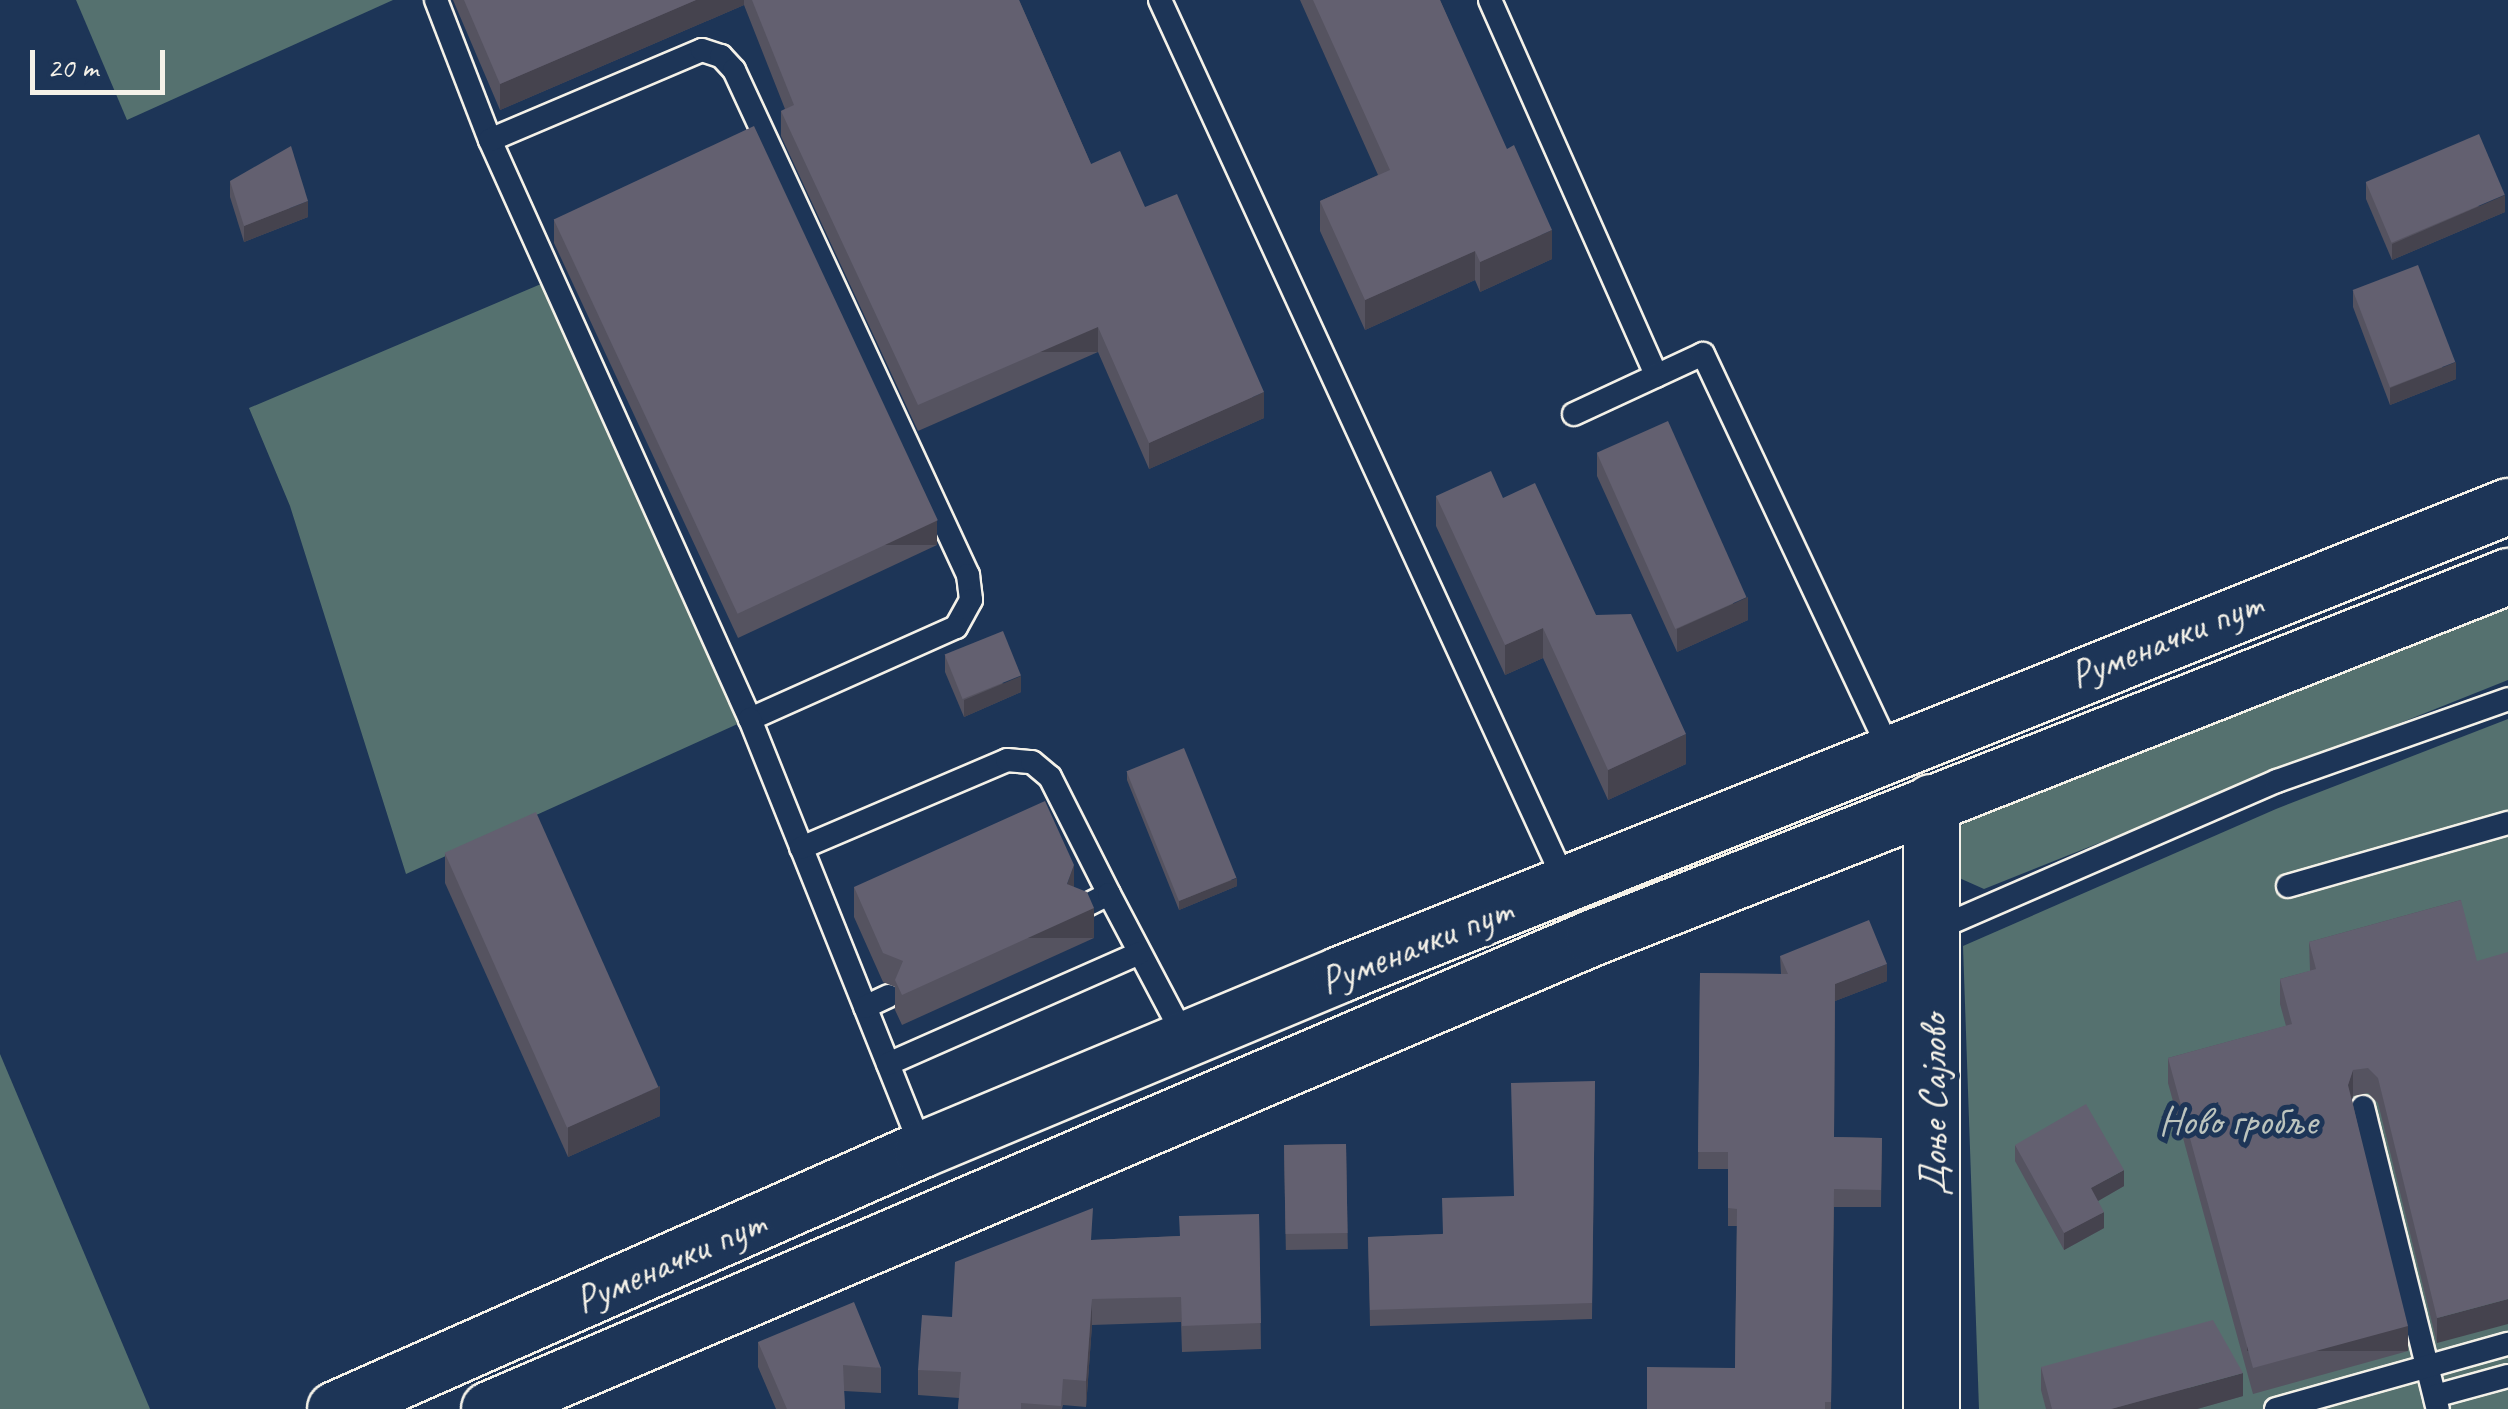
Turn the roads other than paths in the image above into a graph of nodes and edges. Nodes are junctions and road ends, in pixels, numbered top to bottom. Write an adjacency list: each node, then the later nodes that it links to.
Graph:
1 (436, 0): 4 (lane)
2 (1160, 0): 15 (lane)
3 (1490, 0): 5 (lane)
4 (490, 140): 10 (lane); 10 (lane)
5 (1657, 376): 6 (lane); 11 (lane)
6 (1574, 414)
7 (2508, 506): 11 (main road, Руменачки пут)
8 (2508, 576): 12 (main road, Руменачки пут)
9 (2508, 700): 19 (lane)
10 (750, 719): 14 (lane)
11 (1890, 751): 15 (main road, Руменачки пут)
12 (1930, 802): 19 (main road, Доње Сајлово); 32 (main road, Руменачки пут)
13 (2506, 830): 16 (lane)
14 (802, 848): 17 (lane); 22 (lane)
15 (1567, 886): 23 (main road, Руменачки пут)
16 (2288, 886)
17 (1109, 894): 18 (lane); 20 (lane)
18 (1081, 908)
19 (1934, 930): 33 (main road, Доње Сајлово)
20 (1140, 953): 23 (lane); 24 (lane)
21 (889, 996): 22 (lane)
22 (865, 1006): 24 (lane)
23 (1186, 1040): 26 (main road, Руменачки пут)
24 (888, 1064): 26 (lane)
25 (2362, 1108): 28 (lane)
26 (922, 1149): 31 (main road, Руменачки пут)
27 (2508, 1344): 28 (lane)
28 (2428, 1366): 30 (lane); 34 (lane)
29 (2508, 1376): 30 (lane)
30 (2437, 1402)
31 (335, 1409)
32 (489, 1409)
33 (1931, 1409)
34 (2276, 1409)

